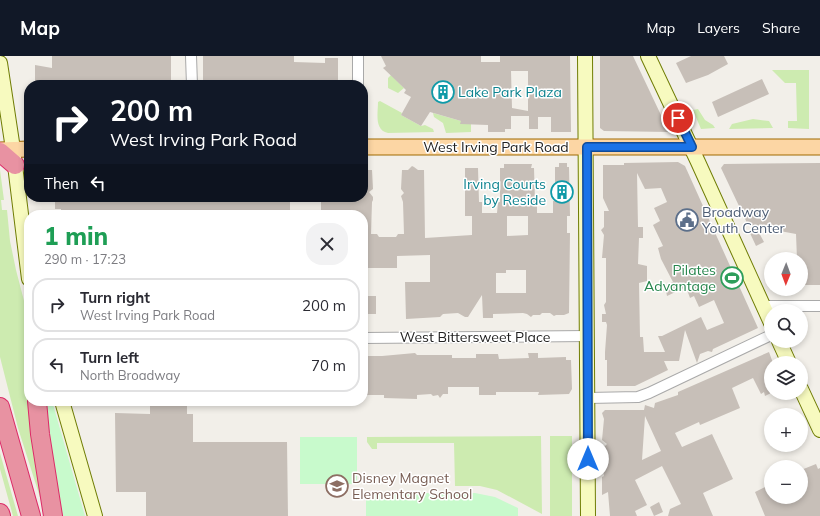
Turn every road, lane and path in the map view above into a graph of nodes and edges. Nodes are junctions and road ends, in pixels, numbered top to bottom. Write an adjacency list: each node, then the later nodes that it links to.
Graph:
1 (192, 56): 6 (street)
2 (358, 56): 7 (street)
3 (585, 56): 9 (street)
4 (648, 56): 10 (street)
5 (0, 63): 13 (street)
6 (192, 80)
7 (358, 80)
8 (368, 147): 9 (main road, West Irving Park Road)
9 (587, 147): 10 (main road, West Irving Park Road); 18 (street)
10 (692, 147): 11 (main road, West Irving Park Road); 15 (street)
11 (820, 147)
12 (24, 150): 13 (main road)
13 (7, 154): 14 (street)
14 (24, 251)
15 (764, 306)
16 (808, 306): 17 (street)
17 (820, 306)
18 (587, 336): 19 (street, West Bittersweet Place); 21 (street)
19 (368, 338)
20 (764, 338): 21 (street)
21 (588, 398): 30 (street)
22 (806, 400): 26 (street)
23 (37, 406): 28 (highway)
24 (63, 406): 29 (street)
25 (0, 407): 27 (highway)
26 (820, 430)
27 (31, 516)
28 (53, 516)
29 (95, 516)
30 (588, 516)

